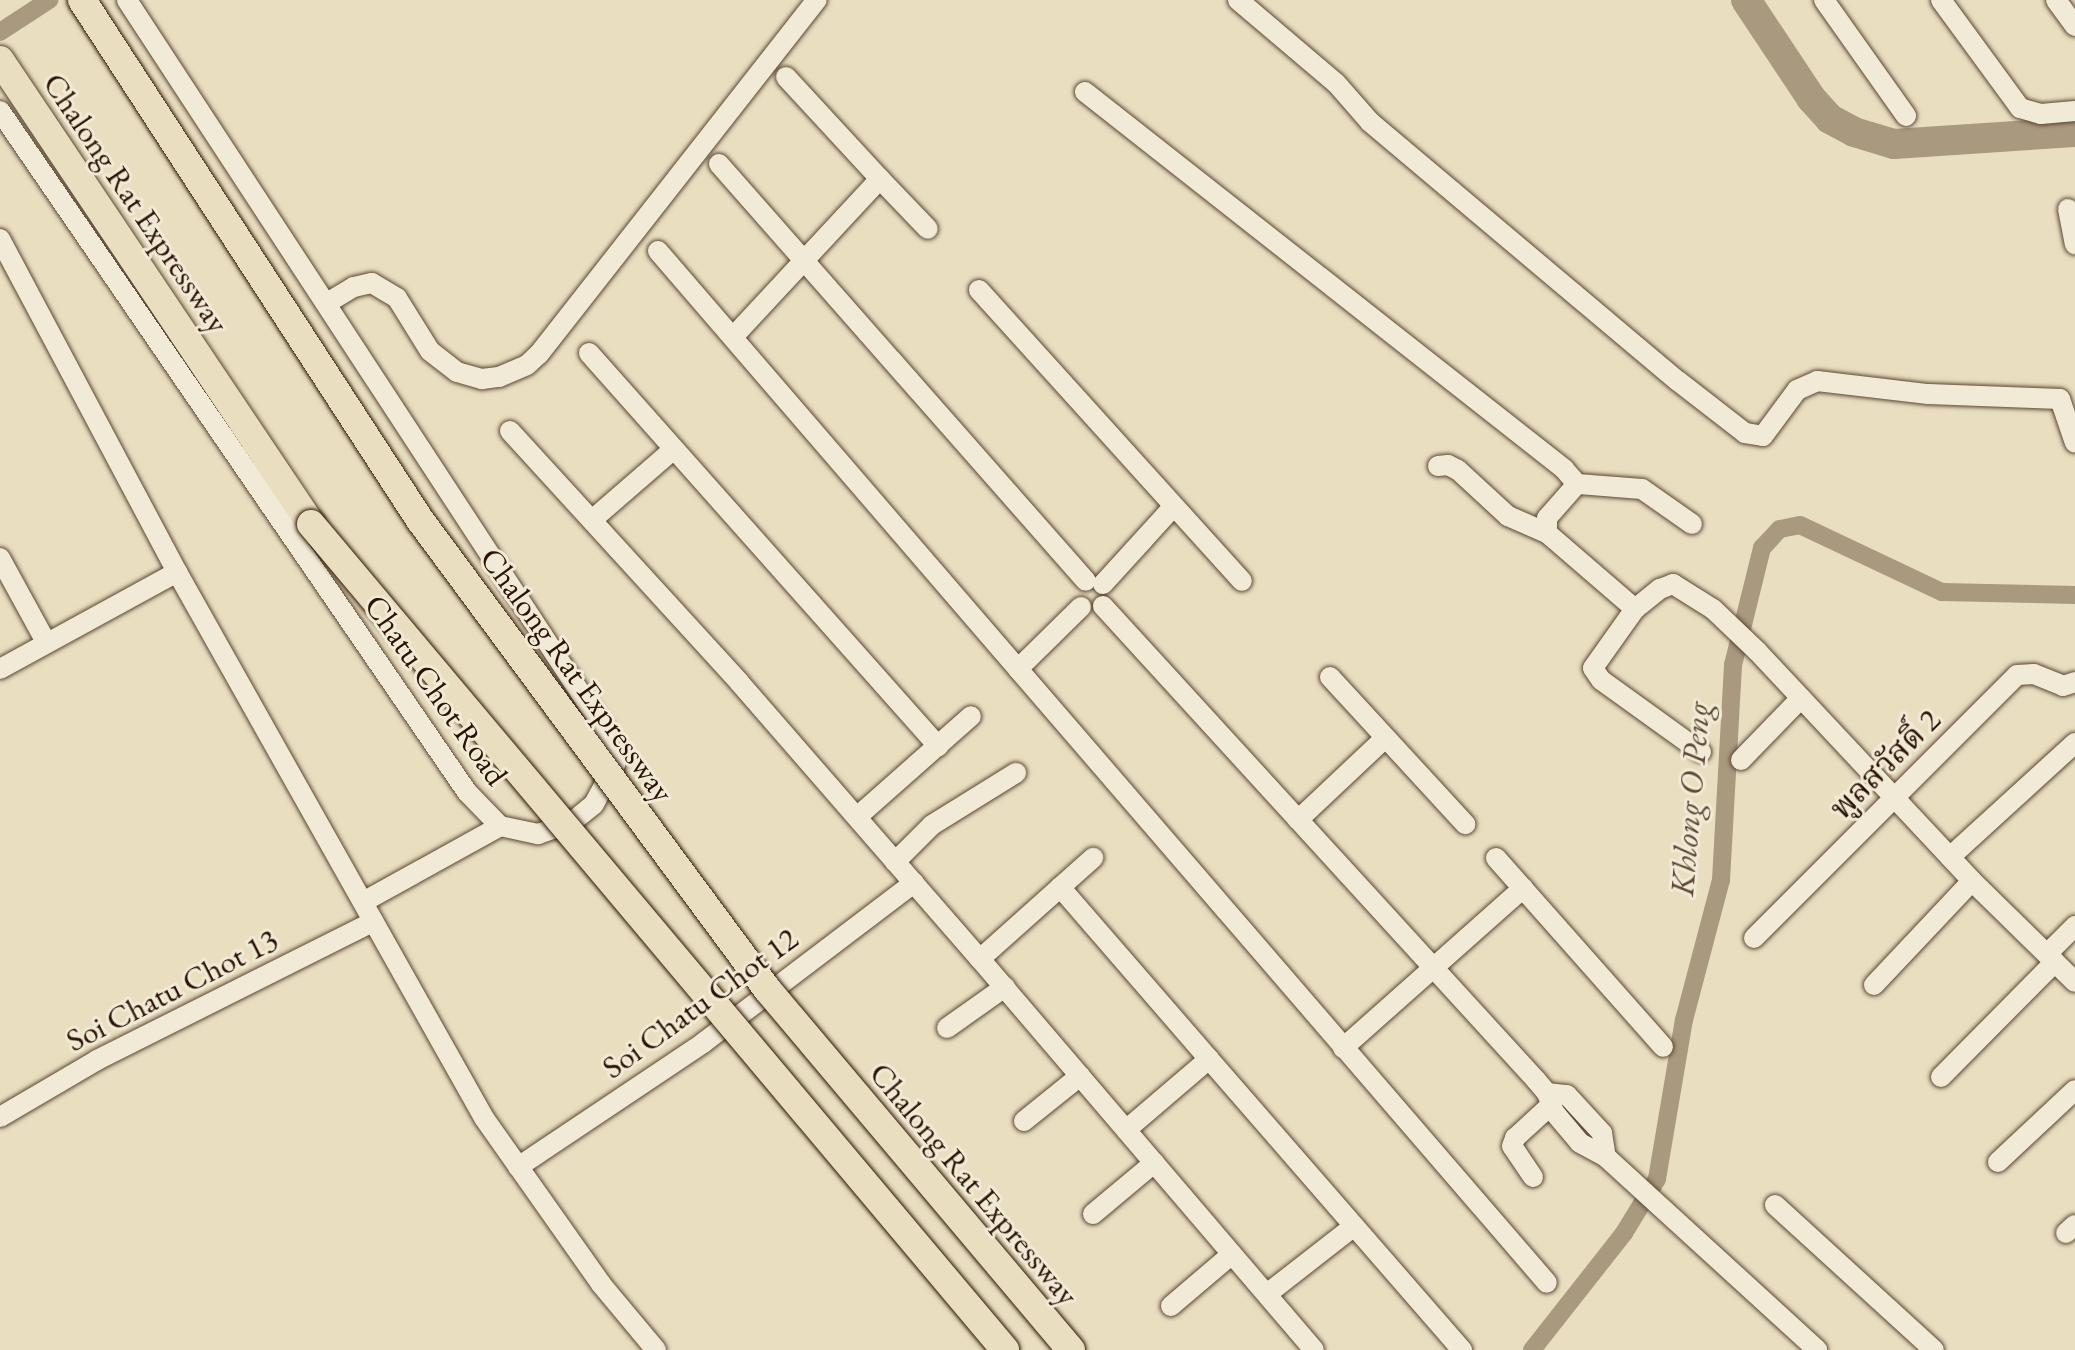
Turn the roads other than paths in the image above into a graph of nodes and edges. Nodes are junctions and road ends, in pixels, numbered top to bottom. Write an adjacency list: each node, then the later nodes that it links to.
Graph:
1 (82, 0): 105 (highway, Chalong Rat Expressway, bridge)
2 (127, 0): 24 (street, Chatu Chot Road)
3 (817, 0): 24 (street)
4 (1238, 0): 27 (street)
5 (1824, 0): 14 (street)
6 (1941, 0): 13 (street)
7 (2056, 0): 8 (street)
8 (2075, 26)
9 (5, 67): 104 (highway, Chalong Rat Expressway, bridge)
10 (786, 77): 16 (street)
11 (1085, 92): 32 (street)
12 (0, 111): 61 (street, Chatu Chot Road)
13 (2075, 111)
14 (1906, 116)
15 (719, 164): 22 (street)
16 (880, 179): 18 (street); 22 (street)
17 (2068, 209): 20 (street)
18 (928, 229)
19 (0, 239): 38 (street)
20 (2075, 244)
21 (658, 251): 25 (street)
22 (806, 261): 25 (street); 40 (street)
23 (979, 290): 33 (street)
24 (327, 303): 61 (street, Chatu Chot Road)
25 (733, 337): 46 (street)
26 (589, 353): 30 (street)
27 (2067, 399): 29 (street)
28 (510, 431): 34 (street)
29 (2075, 443)
30 (674, 449): 34 (street); 53 (street)
31 (1438, 466): 36 (street)
32 (1577, 484): 35 (street); 36 (street)
33 (1173, 507): 39 (street); 40 (street)
34 (592, 520): 58 (street)
35 (1692, 524)
36 (1547, 533): 43 (street)
37 (0, 558): 44 (street)
38 (177, 572): 44 (street); 70 (street)
39 (1242, 581)
40 (1094, 583): 41 (street); 42 (street)
41 (1103, 606): 42 (street); 59 (street)
42 (1081, 607): 46 (street)
43 (1635, 609): 49 (street); 54 (street)
44 (46, 642): 45 (street)
45 (0, 669)
46 (1018, 669): 82 (street)
47 (1330, 677): 51 (street)
48 (2075, 682): 57 (street, พูลสวัสดิ์ 2)
49 (1801, 698): 55 (street); 57 (street)
50 (971, 716): 53 (street)
51 (1385, 738): 59 (street); 60 (street)
52 (2075, 743): 62 (street)
53 (938, 746): 58 (street)
54 (1701, 752)
55 (1741, 760)
56 (1016, 773): 65 (street)
57 (1895, 798): 62 (street); 73 (street, พูลสวัสดิ์ 2)
58 (857, 817): 65 (street)
59 (1298, 820): 76 (street)
60 (1465, 824)
61 (500, 826): 70 (street)
62 (1950, 857): 66 (street)
63 (1093, 858): 68 (street)
64 (1496, 858): 69 (street)
65 (895, 862): 67 (street)
66 (1972, 881): 74 (street); 78 (street)
67 (914, 883): 75 (street); 93 (street, Soi Chatu Chot 12)
68 (1060, 887): 75 (street); 83 (street)
69 (1523, 888): 76 (street); 81 (street)
70 (363, 902): 71 (street)
71 (373, 922): 88 (street, Soi Chatu Chot 13); 93 (street)
72 (2075, 926): 74 (street)
73 (1754, 938)
74 (2051, 958): 77 (street); 85 (street)
75 (980, 959): 79 (street)
76 (1433, 968): 82 (street); 87 (street)
77 (2075, 982)
78 (1874, 985)
79 (1005, 987): 80 (street); 84 (street)
80 (947, 1028)
81 (1663, 1047)
82 (1343, 1048): 99 (street)
83 (1209, 1059): 90 (street); 97 (street)
84 (1080, 1076): 89 (street); 90 (street)
85 (1941, 1077)
86 (2075, 1090): 91 (street)
87 (1549, 1099): 94 (street); 107 (street)
88 (0, 1117)
89 (1024, 1121)
90 (1126, 1130): 92 (street)
91 (1998, 1162)
92 (1154, 1163): 96 (street); 98 (street)
93 (518, 1167): 103 (street)
94 (1533, 1177)
95 (1775, 1205): 108 (street)
96 (1093, 1214)
97 (1354, 1226): 100 (street); 106 (street)
98 (1232, 1254): 100 (street); 101 (street)
99 (1547, 1283)
100 (1267, 1294): 102 (street)
101 (1171, 1306)
102 (1305, 1347)
103 (656, 1350)
104 (1005, 1350)
105 (1071, 1350)
106 (1462, 1350)
107 (1817, 1350)
108 (1934, 1350)

